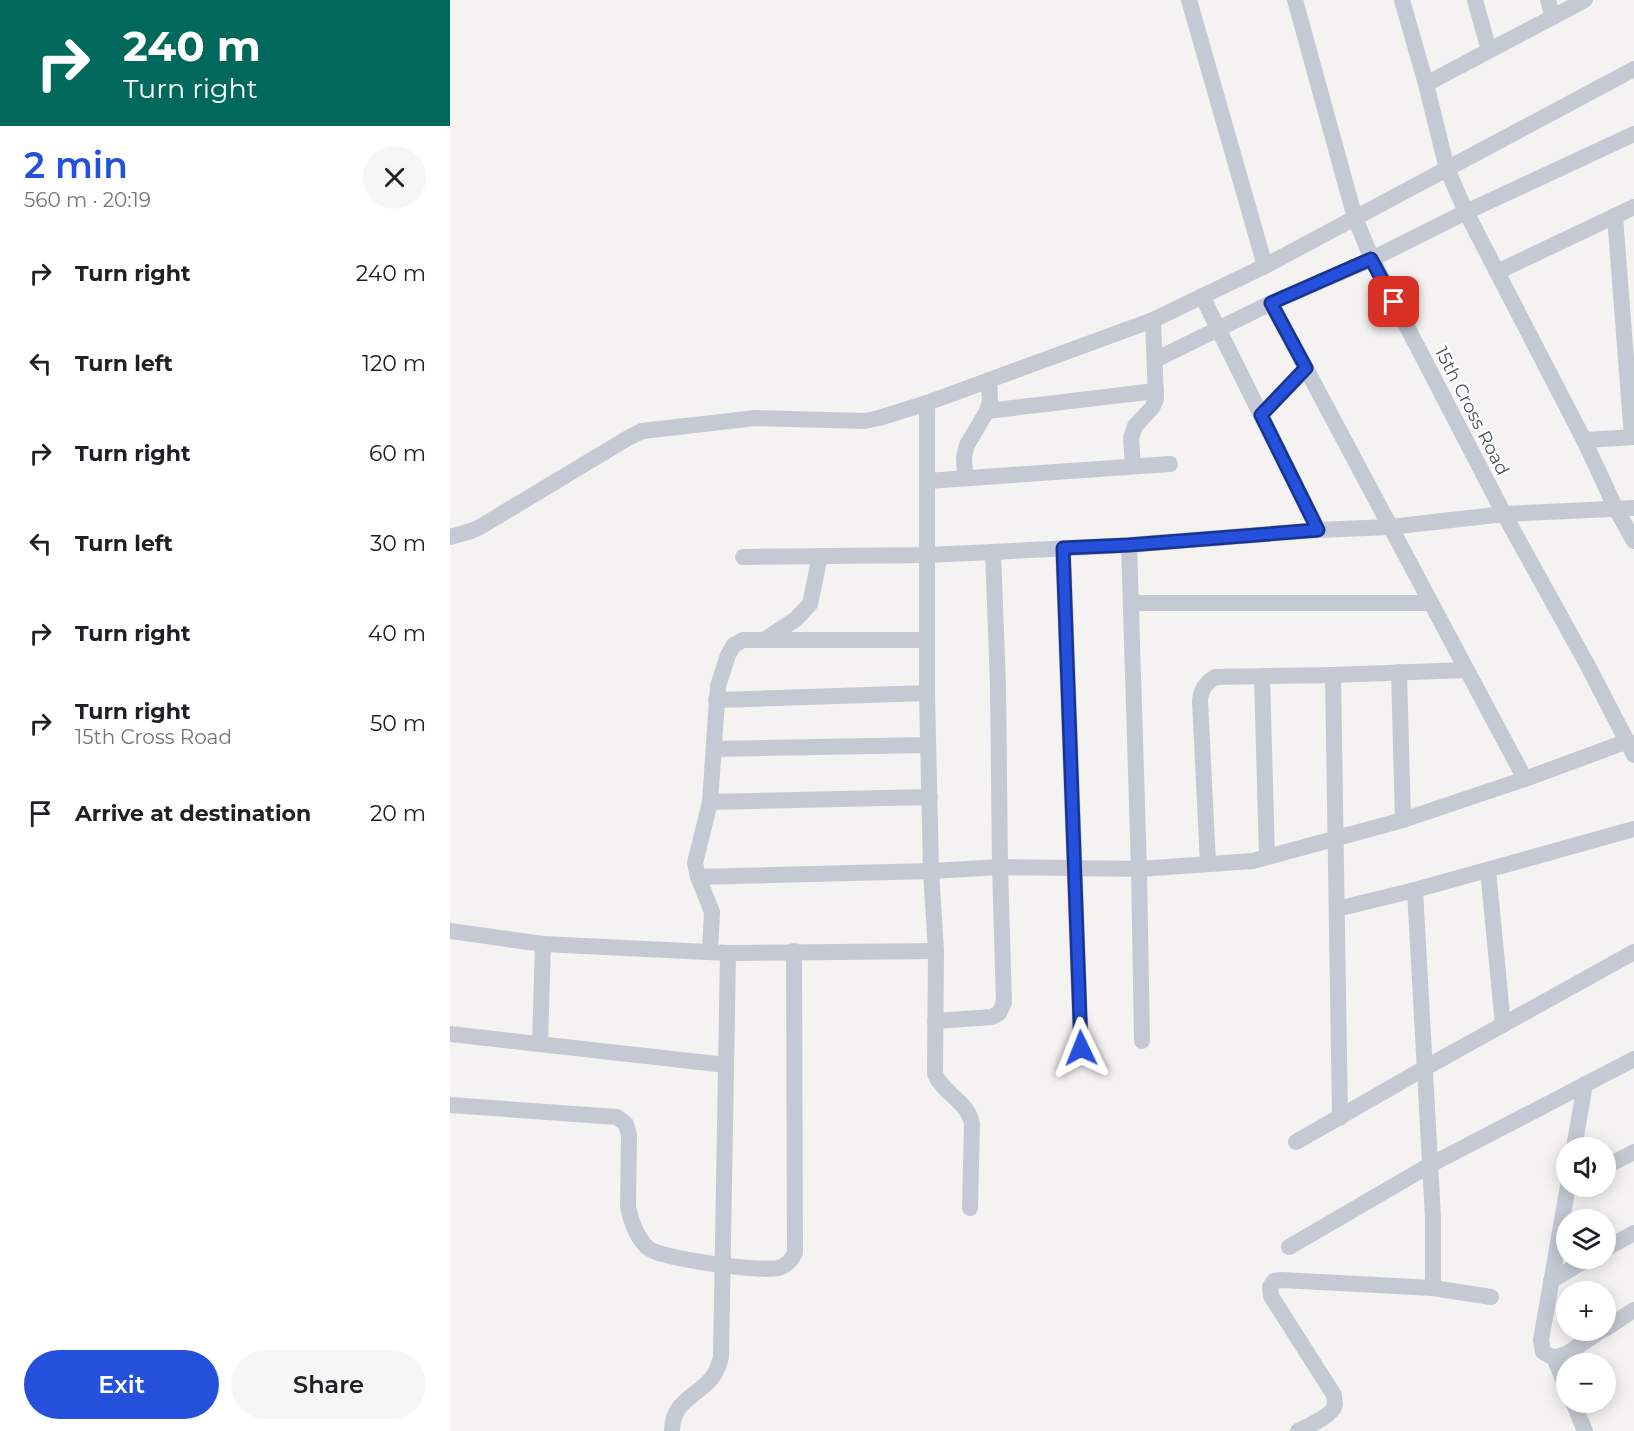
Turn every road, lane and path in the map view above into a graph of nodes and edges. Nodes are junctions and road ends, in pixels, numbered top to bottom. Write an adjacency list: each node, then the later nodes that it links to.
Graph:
1 (1189, 0): 18 (street)
2 (1295, 0): 16 (street, 15th Cross Road)
3 (1402, 0): 10 (street)
4 (1475, 0): 8 (street)
5 (1548, 0): 7 (street)
6 (1585, 0): 7 (street)
7 (1553, 17): 8 (street)
8 (1489, 50): 10 (street)
9 (1634, 69): 12 (street)
10 (1426, 84): 12 (street)
11 (1634, 134): 14 (street)
12 (1447, 169): 14 (street); 16 (street)
13 (1634, 207): 15 (street)
14 (1466, 212): 17 (street); 19 (street)
15 (1615, 216): 19 (street); 31 (street)
16 (1355, 218): 17 (street, 15th Cross Road); 18 (street)
17 (1371, 259): 21 (street); 39 (street, 15th Cross Road)
18 (1265, 266): 20 (street)
19 (1497, 272): 32 (street)
20 (1202, 296): 22 (street); 23 (street)
21 (1271, 303): 23 (street); 25 (street)
22 (1153, 320): 24 (street); 26 (street)
23 (1218, 329): 24 (street); 30 (street)
24 (1155, 360): 27 (street)
25 (1306, 368): 30 (street); 40 (street)
26 (989, 380): 28 (street); 29 (street)
27 (1156, 391): 29 (street); 34 (street)
28 (927, 403): 36 (street); 42 (street)
29 (987, 411): 35 (street)
30 (1261, 415): 41 (street)
31 (1633, 437): 32 (street)
32 (1584, 440): 37 (street)
33 (1170, 464): 34 (street)
34 (1133, 466): 35 (street)
35 (965, 478): 36 (street)
36 (927, 481): 47 (street)
37 (1616, 508): 38 (street); 39 (street); 43 (street)
38 (1634, 508)
39 (1503, 514): 40 (street); 61 (street, 15th Cross Road)
40 (1390, 527): 41 (street); 51 (street)
41 (1318, 530): 44 (street)
42 (450, 537)
43 (1634, 540)
44 (1129, 545): 45 (street); 50 (street)
45 (1063, 548): 46 (street); 72 (street)
46 (993, 552): 47 (street); 71 (street)
47 (926, 555): 48 (street); 53 (street)
48 (820, 556): 49 (street); 52 (street)
49 (743, 557)
50 (1131, 603): 51 (street); 73 (street)
51 (1430, 603): 54 (street)
52 (763, 640): 53 (street); 59 (street)
53 (927, 640): 58 (street)
54 (1466, 669): 55 (street); 63 (street)
55 (1399, 672): 56 (street); 66 (street)
56 (1333, 675): 57 (street); 68 (street)
57 (1262, 676): 69 (street); 70 (street)
58 (927, 693): 59 (street); 60 (street)
59 (716, 700): 62 (street)
60 (928, 745): 62 (street); 64 (street)
61 (1631, 748): 63 (street)
62 (715, 749): 65 (street)
63 (1525, 779): 66 (street)
64 (930, 798): 65 (street); 75 (street)
65 (710, 802): 76 (street)
66 (1403, 820): 68 (street)
67 (1634, 828): 74 (street)
68 (1335, 839): 69 (street); 78 (street)
69 (1267, 857): 70 (street)
70 (1208, 864): 73 (street)
71 (1000, 867): 72 (street); 75 (street); 86 (street)
72 (1074, 868): 73 (street); 91 (street)
73 (1139, 869): 89 (street)
74 (1488, 870): 77 (street); 87 (street)
75 (931, 872): 76 (street); 82 (street)
76 (698, 877): 83 (street)
77 (1415, 890): 78 (street); 94 (street)
78 (1336, 909): 97 (street)
79 (450, 931): 80 (street)
80 (543, 944): 83 (street); 90 (street)
81 (794, 951): 82 (street); 84 (street); 108 (street)
82 (936, 951): 86 (street)
83 (710, 952): 84 (street)
84 (728, 953): 93 (street)
85 (1633, 954): 87 (street)
86 (935, 1022): 104 (street)
87 (1503, 1025): 94 (street)
88 (450, 1034): 90 (street)
89 (1142, 1041)
90 (540, 1044): 93 (street)
91 (1081, 1048)
92 (1634, 1059): 95 (street)
93 (726, 1065): 108 (street)
94 (1425, 1068): 97 (street); 102 (street)
95 (1585, 1084): 98 (street); 102 (street)
96 (450, 1105): 108 (street)
97 (1340, 1118): 99 (street)
98 (1576, 1137)
99 (1296, 1142)
100 (1634, 1152): 101 (street)
101 (1616, 1161)
102 (1430, 1165): 107 (street); 111 (street)
103 (1566, 1197): 110 (street)
104 (970, 1208)
105 (1634, 1233): 106 (street)
106 (1616, 1244)
107 (1289, 1246)
108 (722, 1265): 119 (street)
109 (1571, 1269): 110 (street)
110 (1551, 1281): 116 (street)
111 (1433, 1288): 112 (street); 120 (street)
112 (1491, 1297)
113 (1634, 1310): 114 (street)
114 (1616, 1322)
115 (1587, 1341): 116 (street)
116 (1554, 1358): 117 (street)
117 (1556, 1363)
118 (1578, 1413): 121 (street)
119 (672, 1431)
120 (1298, 1431)
121 (1585, 1431)

